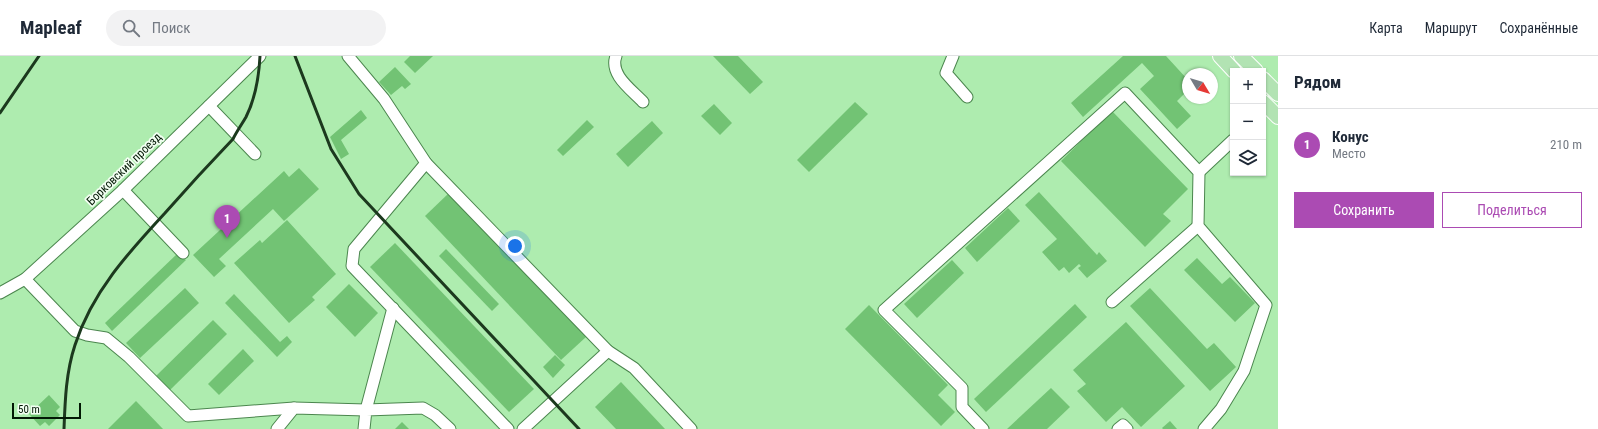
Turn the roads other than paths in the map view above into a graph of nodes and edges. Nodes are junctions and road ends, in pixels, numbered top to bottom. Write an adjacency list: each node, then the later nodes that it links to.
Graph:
1 (260, 56): 13 (street, Борковский проезд)
2 (348, 56): 18 (street)
3 (616, 56): 12 (street)
4 (953, 56): 11 (street)
5 (1220, 56): 7 (main road)
6 (1241, 56): 8 (main road)
7 (1231, 68)
8 (1253, 68)
9 (1266, 82): 10 (main road)
10 (1278, 94)
11 (967, 97)
12 (643, 102)
13 (209, 106): 17 (street); 20 (street, Борковский проезд)
14 (1266, 108): 15 (main road)
15 (1278, 117)
16 (1230, 143): 19 (street)
17 (255, 154)
18 (426, 162): 26 (street); 27 (street)
19 (1199, 172): 21 (street); 36 (street)
20 (123, 190): 22 (street); 23 (street, Борковский проезд)
21 (1198, 226): 25 (street); 39 (street)
22 (183, 253)
23 (25, 279): 24 (street, Борковский проезд); 28 (street)
24 (0, 293)
25 (1112, 302)
26 (393, 308): 29 (street); 33 (street)
27 (608, 351): 34 (street); 35 (street)
28 (294, 408): 29 (street); 30 (street)
29 (366, 410): 31 (street); 32 (street)
30 (277, 429)
31 (364, 429)
32 (450, 429)
33 (508, 429)
34 (523, 429)
35 (690, 429)
36 (982, 429)
37 (1118, 429): 38 (street)
38 (1127, 429)
39 (1204, 429)

